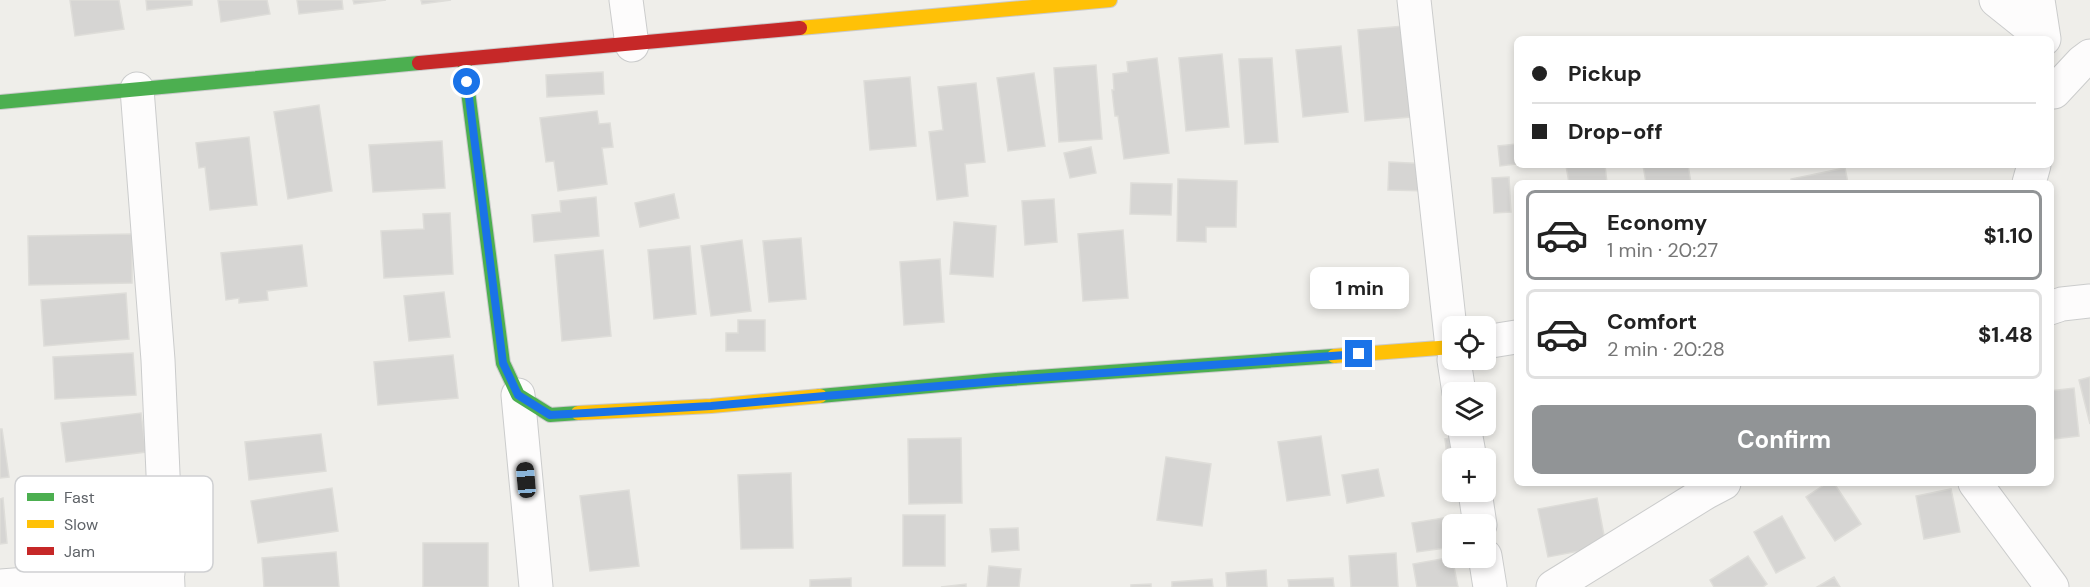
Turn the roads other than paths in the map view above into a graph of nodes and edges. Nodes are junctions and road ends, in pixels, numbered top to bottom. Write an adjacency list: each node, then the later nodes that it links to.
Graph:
1 (626, 0): 8 (street)
2 (1110, 0): 8 (street)
3 (1414, 0): 16 (street)
4 (1996, 0): 6 (street)
5 (2038, 0): 7 (street)
6 (2040, 36)
7 (2043, 36)
8 (632, 45): 10 (street)
9 (2090, 56): 11 (street)
10 (464, 60): 12 (street); 20 (street)
11 (2054, 88)
12 (137, 89): 13 (street); 21 (street)
13 (0, 102)
14 (2090, 301): 15 (street)
15 (2054, 307)
16 (1449, 316)
17 (1514, 337): 18 (street)
18 (1496, 340)
19 (1442, 348): 20 (street)
20 (518, 395): 27 (street)
21 (163, 476)
22 (1718, 486): 29 (street)
23 (1978, 486): 30 (street)
24 (1487, 568): 28 (street)
25 (168, 580): 26 (street)
26 (0, 586)
27 (536, 587)
28 (1490, 587)
29 (1553, 587)
30 (2052, 587)

